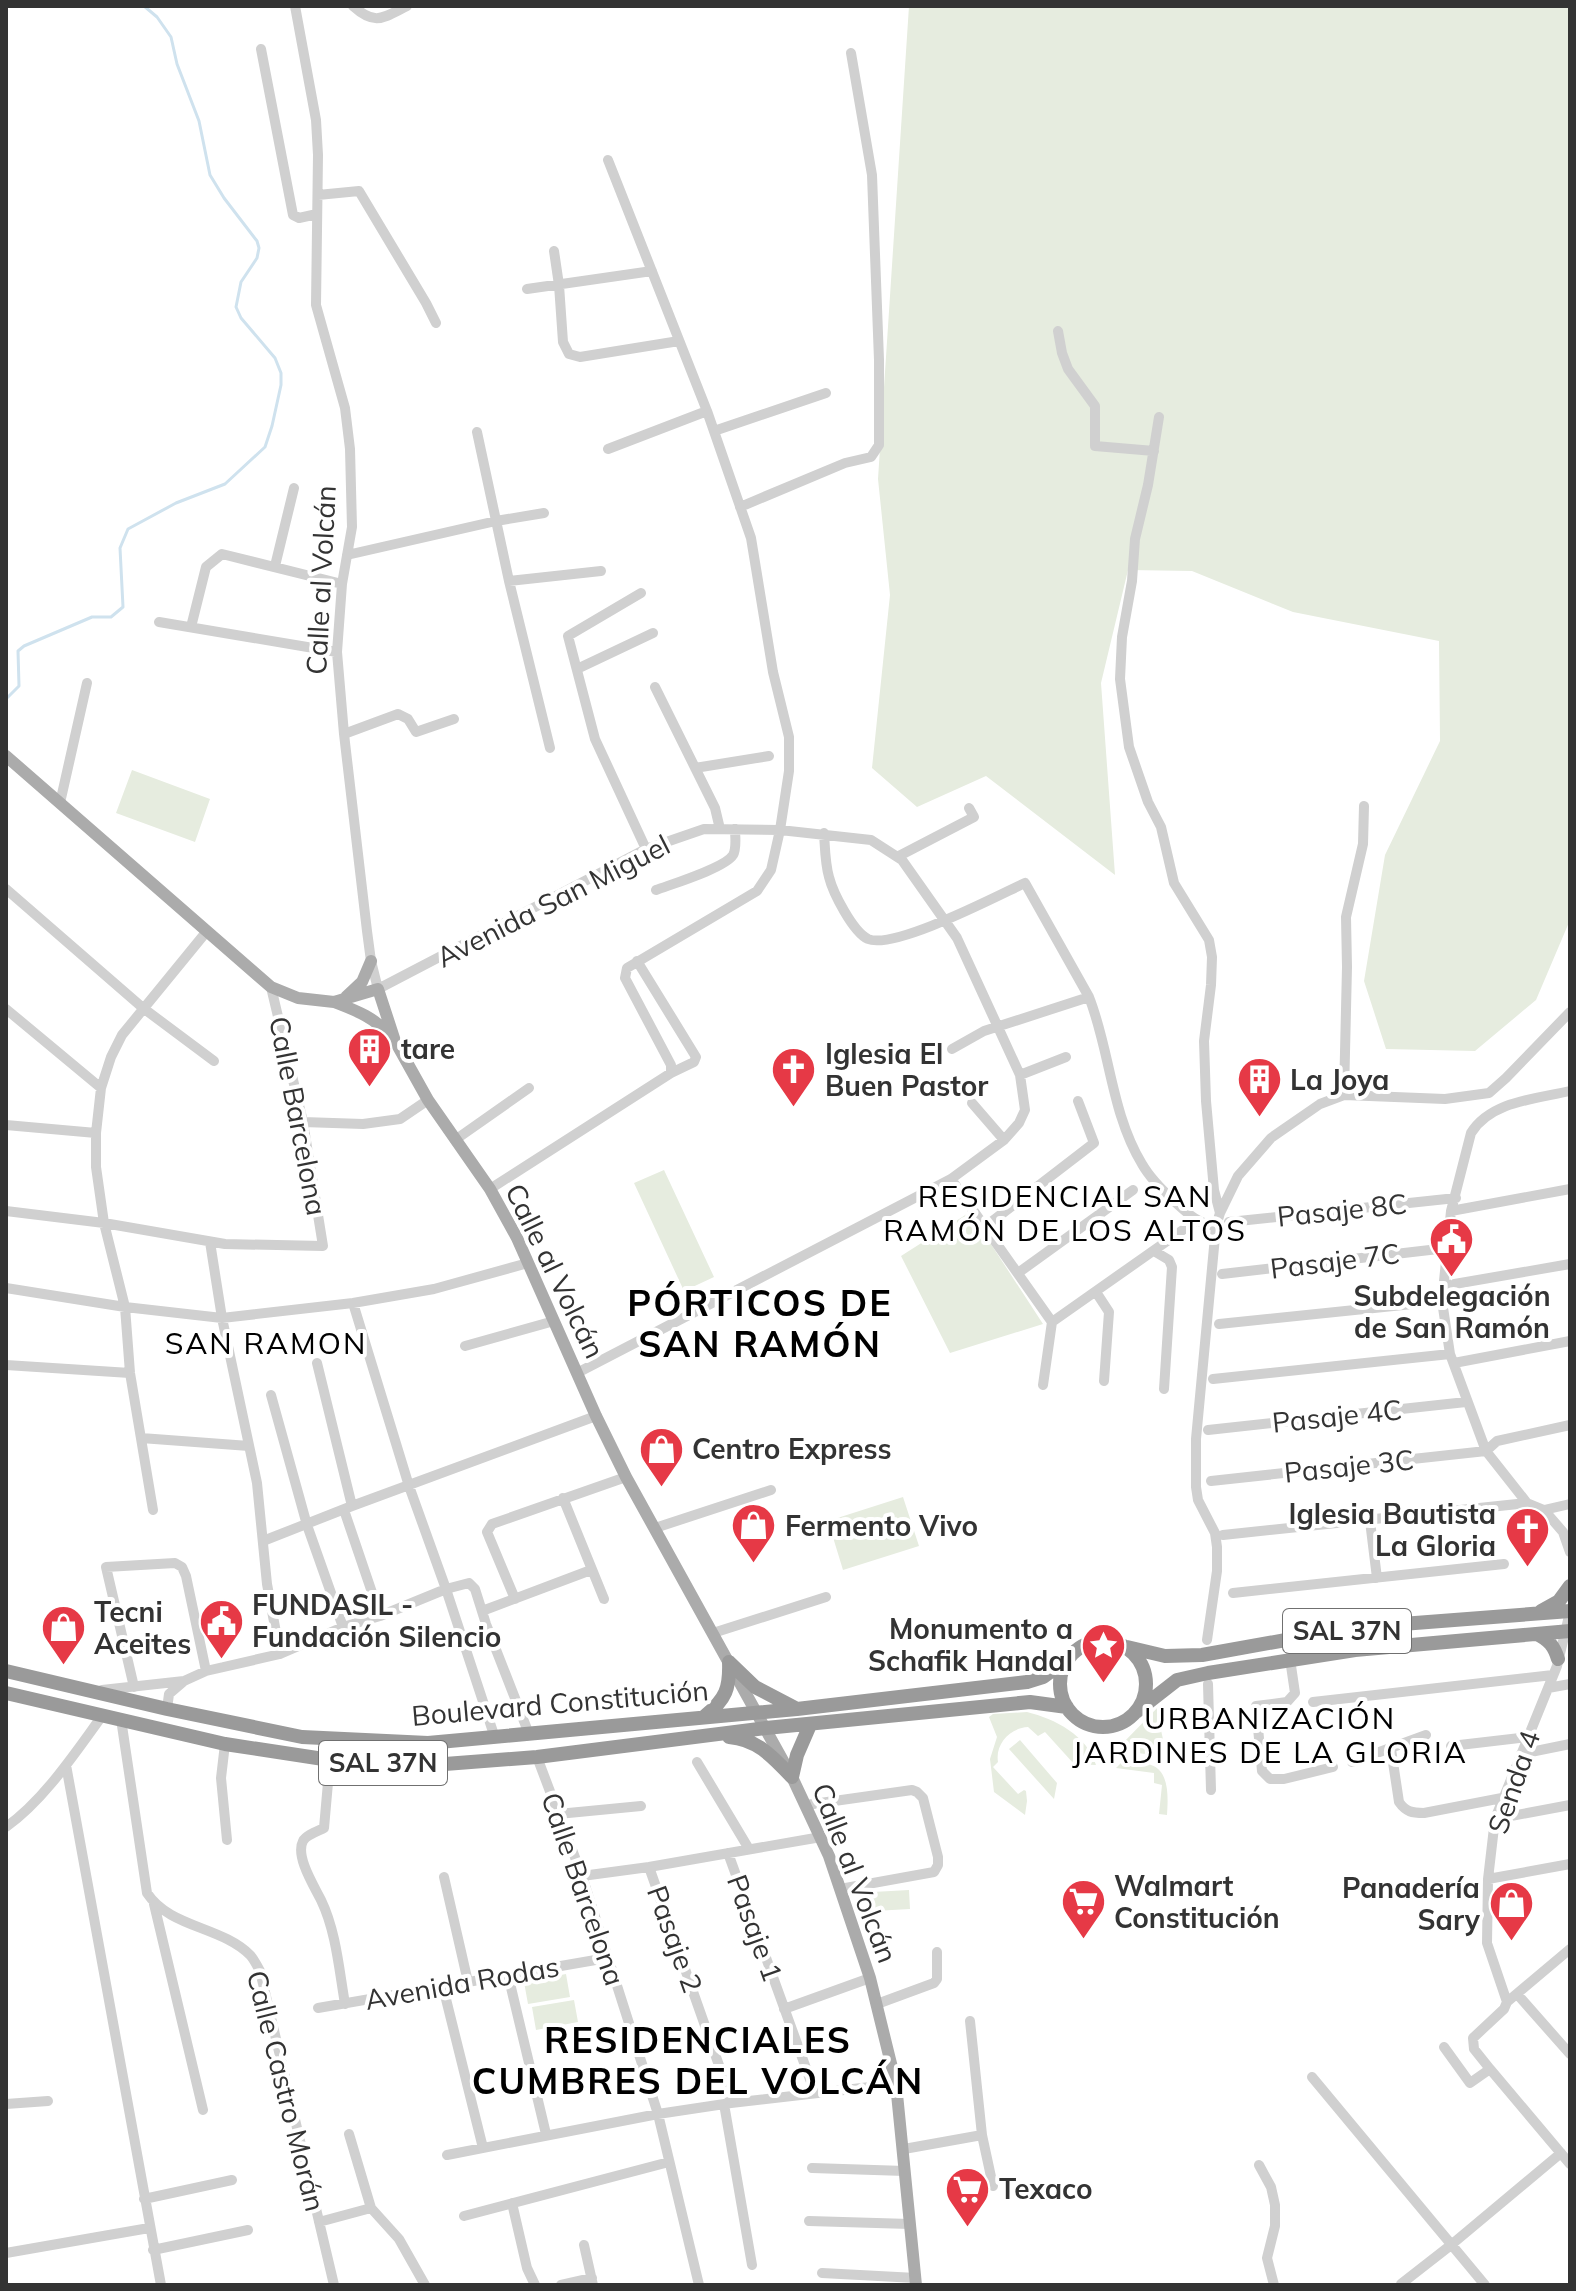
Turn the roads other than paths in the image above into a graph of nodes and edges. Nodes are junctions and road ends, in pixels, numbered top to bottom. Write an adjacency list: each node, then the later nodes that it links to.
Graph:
1 (295, 6): 7 (street, Calle al Volcán)
2 (353, 6): 3 (street)
3 (407, 6)
4 (261, 49): 8 (street)
5 (851, 53): 24 (street)
6 (608, 160): 10 (street)
7 (318, 195): 8 (street, Calle al Volcán); 13 (street)
8 (317, 214): 27 (street, Calle al Volcán)
9 (554, 251): 11 (street)
10 (652, 271): 11 (street); 15 (street)
11 (559, 285): 12 (street); 15 (street)
12 (527, 289)
13 (436, 323)
14 (1058, 331): 22 (street)
15 (679, 341): 17 (street)
16 (826, 393): 19 (street)
17 (707, 411): 19 (street); 21 (street)
18 (1159, 417): 22 (street)
19 (714, 431): 24 (street)
20 (477, 432): 26 (street)
21 (608, 449)
22 (1154, 451): 96 (street)
23 (294, 488): 28 (street)
24 (740, 507): 51 (street)
25 (544, 513): 26 (street)
26 (496, 521): 27 (street); 30 (street)
27 (347, 555): 31 (street, Calle al Volcán)
28 (275, 566): 31 (street); 34 (street)
29 (601, 571): 30 (street)
30 (509, 581): 42 (street)
31 (342, 584): 36 (street, Calle al Volcán)
32 (641, 593): 37 (street)
33 (159, 622): 34 (street)
34 (191, 627): 36 (street)
35 (653, 633): 37 (street)
36 (337, 652): 41 (street, Calle al Volcán)
37 (577, 669): 53 (street)
38 (87, 683): 46 (street)
39 (655, 687): 45 (street)
40 (454, 719): 41 (street)
41 (344, 734): 59 (street, Calle al Volcán)
42 (550, 748)
43 (769, 756): 45 (street)
44 (6, 757): 46 (main road)
45 (695, 768): 49 (street)
46 (60, 803): 58 (main road)
47 (1364, 806): 79 (street)
48 (969, 808): 54 (street)
49 (720, 829): 50 (street, Avenida San Miguel); 53 (street, Avenida San Miguel)
50 (735, 829): 51 (street, Avenida San Miguel); 56 (street)
51 (780, 830): 52 (street, Avenida San Miguel); 60 (street)
52 (824, 833): 54 (street, Avenida San Miguel); 57 (street)
53 (646, 849): 62 (street, Avenida San Miguel)
54 (897, 857): 57 (street)
55 (6, 889): 65 (street)
56 (656, 890)
57 (945, 920): 63 (street); 68 (street)
58 (207, 931): 61 (main road); 65 (street)
59 (371, 961): 62 (street, Calle al Volcán); 64 (main road)
60 (637, 961): 73 (street); 73 (street)
61 (271, 987): 64 (main road); 84 (street, Calle Barcelona)
62 (378, 989): 64 (main road); 69 (main road, Calle al Volcán)
63 (1089, 997): 68 (street); 97 (street)
64 (339, 1001): 69 (main road)
65 (143, 1008): 72 (street); 75 (street)
66 (6, 1009): 75 (street)
67 (1570, 1012): 78 (street)
68 (999, 1026): 70 (street); 74 (street)
69 (395, 1041): 80 (main road, Calle al Volcán)
70 (952, 1049)
71 (1066, 1057): 74 (street)
72 (214, 1061)
73 (671, 1073): 90 (street)
74 (1020, 1075): 88 (street)
75 (101, 1088): 86 (street)
76 (529, 1088): 87 (street)
77 (1570, 1091): 83 (street)
78 (1489, 1093): 79 (street); 83 (street)
79 (1344, 1095): 96 (street)
80 (428, 1100): 84 (street); 87 (main road, Calle al Volcán)
81 (1078, 1101): 100 (street)
82 (972, 1103): 88 (street)
83 (1490, 1113): 93 (street)
84 (303, 1122): 102 (street, Calle Barcelona)
85 (6, 1125): 86 (street)
86 (96, 1133): 99 (street)
87 (455, 1140): 90 (main road, Calle al Volcán)
88 (1004, 1140): 89 (street)
89 (951, 1179): 100 (street); 125 (street)
90 (490, 1189): 105 (main road, Calle al Volcán)
91 (1570, 1189): 95 (street)
92 (1133, 1190): 107 (street)
93 (1456, 1198): 95 (street); 98 (street, Pasaje 8C)
94 (6, 1211): 99 (street)
95 (1451, 1211): 103 (street)
96 (1220, 1213): 101 (street)
97 (1197, 1220): 101 (street); 104 (street)
98 (1229, 1222)
99 (104, 1223): 102 (street); 114 (street)
100 (986, 1226): 107 (street)
101 (1216, 1226): 171 (street)
102 (210, 1242): 115 (street)
103 (1447, 1248): 108 (street, Pasaje 7C); 109 (street)
104 (1154, 1251): 111 (street); 129 (street)
105 (528, 1263): 113 (street); 116 (main road, Calle al Volcán)
106 (1570, 1264): 109 (street)
107 (1018, 1273): 117 (street)
108 (1222, 1274)
109 (1443, 1286): 112 (street)
110 (6, 1288): 114 (street)
111 (1096, 1292): 117 (street); 127 (street)
112 (1442, 1301): 118 (street); 121 (street)
113 (353, 1303): 115 (street); 140 (street)
114 (125, 1307): 115 (street); 124 (street)
115 (222, 1318): 136 (street)
116 (554, 1321): 120 (street); 125 (main road, Calle al Volcán)
117 (1052, 1322): 128 (street)
118 (1219, 1324)
119 (1570, 1341): 121 (street)
120 (465, 1346)
121 (1452, 1359): 126 (street); 131 (street)
122 (317, 1363): 145 (street)
123 (6, 1365): 124 (street)
124 (130, 1373): 135 (street)
125 (577, 1373): 132 (main road, Calle al Volcán)
126 (1213, 1379)
127 (1104, 1381)
128 (1043, 1385)
129 (1164, 1389)
130 (271, 1395): 149 (street)
131 (1466, 1402): 134 (street, Pasaje 4C); 137 (street)
132 (596, 1416): 138 (main road, Calle al Volcán); 140 (street)
133 (1570, 1425): 137 (street, Pasaje 3C)
134 (1208, 1430)
135 (141, 1438): 136 (street); 146 (street)
136 (249, 1446): 152 (street)
137 (1486, 1451): 139 (street, Pasaje 3C); 143 (street)
138 (626, 1477): 142 (street); 150 (main road, Calle al Volcán)
139 (1211, 1481)
140 (409, 1486): 145 (street); 158 (street)
141 (771, 1490): 150 (street)
142 (563, 1498): 155 (street); 161 (street)
143 (1527, 1503): 147 (street); 148 (street)
144 (1570, 1504): 147 (street)
145 (348, 1508): 149 (street); 166 (street)
146 (153, 1510)
147 (1544, 1510): 153 (street)
148 (1370, 1521): 151 (street); 156 (street)
149 (307, 1525): 152 (street); 167 (street)
150 (655, 1528): 169 (main road, Calle al Volcán)
151 (1223, 1535)
152 (263, 1541): 173 (street)
153 (1570, 1552)
154 (1504, 1564): 156 (street)
155 (591, 1570): 161 (street); 162 (street)
156 (1377, 1578): 159 (street)
157 (1570, 1586): 165 (highway)
158 (446, 1589): 163 (street); 166 (street); 202 (street)
159 (1233, 1593)
160 (826, 1597): 169 (street)
161 (515, 1599): 163 (street)
162 (604, 1599)
163 (482, 1611): 198 (street)
164 (1570, 1611): 165 (highway, SAL 37N); 168 (street, Senda 4)
165 (1534, 1613): 172 (highway, SAL 37N)
166 (380, 1616): 167 (street)
167 (343, 1627): 173 (street)
168 (1568, 1632): 170 (highway, SAL 37N); 177 (street, Senda 4)
169 (713, 1633): 176 (main road, Calle al Volcán)
170 (1537, 1633): 175 (highway, SAL 37N); 177 (highway)
171 (1207, 1640)
172 (1127, 1647): 174 (highway, SAL 37N); 192 (highway)
173 (280, 1654): 179 (street)
174 (1068, 1659): 188 (highway); 190 (highway, Boulevard Constitución / SAL 37N)
175 (1290, 1659): 192 (highway, SAL 37N); 213 (street)
176 (729, 1662): 190 (highway); 191 (main road, Calle al Volcán); 194 (highway)
177 (1559, 1663): 184 (street, Senda 4); 187 (street)
178 (6, 1671): 185 (highway, Boulevard Constitución / SAL 37N)
179 (206, 1671): 180 (street); 183 (street)
180 (184, 1681): 183 (street); 189 (street)
181 (1208, 1684): 215 (street)
182 (1570, 1684): 184 (street)
183 (134, 1687): 185 (street)
184 (1548, 1688): 201 (street, Senda 4)
185 (96, 1691): 189 (highway, Boulevard Constitución / SAL 37N)
186 (6, 1693): 193 (highway, Boulevard Constitución / SAL 37N)
187 (1313, 1702)
188 (1067, 1707): 192 (highway, SAL 37N); 196 (highway, Boulevard Constitución / SAL 37N)
189 (167, 1709): 202 (highway, Boulevard Constitución / SAL 37N)
190 (797, 1709): 191 (highway, Boulevard Constitución / SAL 37N)
191 (757, 1712): 194 (highway, Boulevard Constitución / SAL 37N); 197 (main road, Calle al Volcán)
192 (1136, 1712)
193 (102, 1716): 195 (highway, Boulevard Constitución / SAL 37N); 212 (street)
194 (703, 1718): 198 (highway, Boulevard Constitución / SAL 37N)
195 (121, 1719): 203 (highway, Boulevard Constitución / SAL 37N); 233 (street)
196 (810, 1725): 197 (highway, Boulevard Constitución / SAL 37N); 214 (highway)
197 (766, 1728): 200 (highway, Boulevard Constitución / SAL 37N); 214 (main road, Calle al Volcán)
198 (529, 1734): 202 (highway, Boulevard Constitución / SAL 37N)
199 (1426, 1735): 206 (street)
200 (708, 1736): 208 (highway, Boulevard Constitución / SAL 37N); 214 (highway)
201 (1528, 1737): 205 (street); 207 (street, Senda 4)
202 (495, 1738)
203 (225, 1744): 209 (highway, Boulevard Constitución / SAL 37N); 224 (street)
204 (1570, 1744): 207 (street)
205 (1451, 1746)
206 (1391, 1749): 211 (street); 216 (street)
207 (1521, 1754): 216 (street, Senda 4)
208 (537, 1757): 209 (highway, Boulevard Constitución / SAL 37N); 220 (street, Calle Barcelona)
209 (330, 1760): 243 (street)
210 (697, 1762): 225 (street)
211 (1352, 1762)
212 (66, 1765): 222 (street); 273 (street)
213 (1333, 1767)
214 (792, 1777): 217 (main road, Calle al Volcán)
215 (1211, 1790)
216 (1502, 1798): 221 (street, Senda 4)
217 (806, 1805): 223 (main road, Calle al Volcán); 232 (street)
218 (1570, 1805): 221 (street)
219 (641, 1806): 220 (street)
220 (558, 1814): 229 (street, Calle Barcelona)
221 (1495, 1819): 231 (street, Senda 4)
222 (6, 1827)
223 (821, 1837): 225 (street); 232 (main road, Calle al Volcán)
224 (227, 1840)
225 (749, 1849): 226 (street)
226 (728, 1853): 228 (street); 246 (street, Pasaje 1)
227 (1570, 1864): 231 (street)
228 (649, 1867): 229 (street); 256 (street, Pasaje 2)
229 (582, 1876): 236 (street, Calle Barcelona)
230 (444, 1877): 239 (street)
231 (1488, 1879): 242 (street, Senda 4)
232 (840, 1889): 238 (main road, Calle al Volcán)
233 (154, 1904): 257 (street); 278 (street, Calle Castro Morán)
234 (1570, 1949): 241 (street)
235 (937, 1952): 244 (street)
236 (607, 1958): 237 (street, Avenida Rodas); 258 (street, Calle Barcelona)
237 (508, 1975): 239 (street, Avenida Rodas); 260 (street)
238 (870, 1978): 244 (main road, Calle al Volcán); 246 (street)
239 (468, 1982): 240 (street, Avenida Rodas)
240 (443, 1987): 243 (street, Avenida Rodas); 262 (street)
241 (1517, 1994): 242 (street); 249 (street)
242 (1507, 2002): 250 (street)
243 (345, 2004): 245 (street, Avenida Rodas)
244 (877, 2004): 252 (main road, Calle al Volcán)
245 (318, 2008)
246 (784, 2009): 253 (street, Pasaje 1)
247 (970, 2021): 261 (street)
248 (1444, 2047): 250 (street)
249 (1570, 2054)
250 (1490, 2069): 264 (street)
251 (1312, 2077): 283 (street)
252 (896, 2084): 253 (street); 263 (main road, Calle al Volcán)
253 (815, 2093): 256 (street)
254 (48, 2101): 255 (street)
255 (6, 2104)
256 (727, 2104): 258 (street); 286 (street, Pasaje 2)
257 (203, 2110)
258 (658, 2114): 260 (street); 266 (street, Calle Barcelona)
259 (349, 2134): 275 (street)
260 (546, 2134): 262 (street)
261 (982, 2135): 263 (street); 272 (street)
262 (483, 2148): 265 (street)
263 (904, 2149): 270 (main road, Calle al Volcán)
264 (1561, 2153): 267 (street); 283 (street)
265 (447, 2155)
266 (669, 2162): 274 (street); 296 (street, Calle Barcelona)
267 (1570, 2164)
268 (1259, 2165): 297 (street)
269 (812, 2168): 270 (street)
270 (905, 2171): 279 (main road, Calle al Volcán)
271 (232, 2180): 273 (street)
272 (993, 2186)
273 (144, 2199): 280 (street)
274 (512, 2203): 276 (street); 294 (street)
275 (371, 2208): 278 (street); 293 (street)
276 (464, 2216)
277 (809, 2221): 279 (street)
278 (319, 2222): 292 (street, Calle Castro Morán)
279 (910, 2224): 289 (main road, Calle al Volcán)
280 (149, 2228): 284 (street); 285 (street)
281 (248, 2230): 284 (street)
282 (584, 2245): 288 (street)
283 (1451, 2245): 290 (street); 298 (street)
284 (153, 2250): 291 (street)
285 (6, 2253)
286 (752, 2265)
287 (822, 2273): 289 (street)
288 (593, 2282): 295 (street)
289 (916, 2282)
290 (1401, 2284)
291 (161, 2285)
292 (334, 2285)
293 (425, 2285)
294 (535, 2285)
295 (561, 2285)
296 (699, 2285)
297 (1274, 2285)
298 (1485, 2285)

